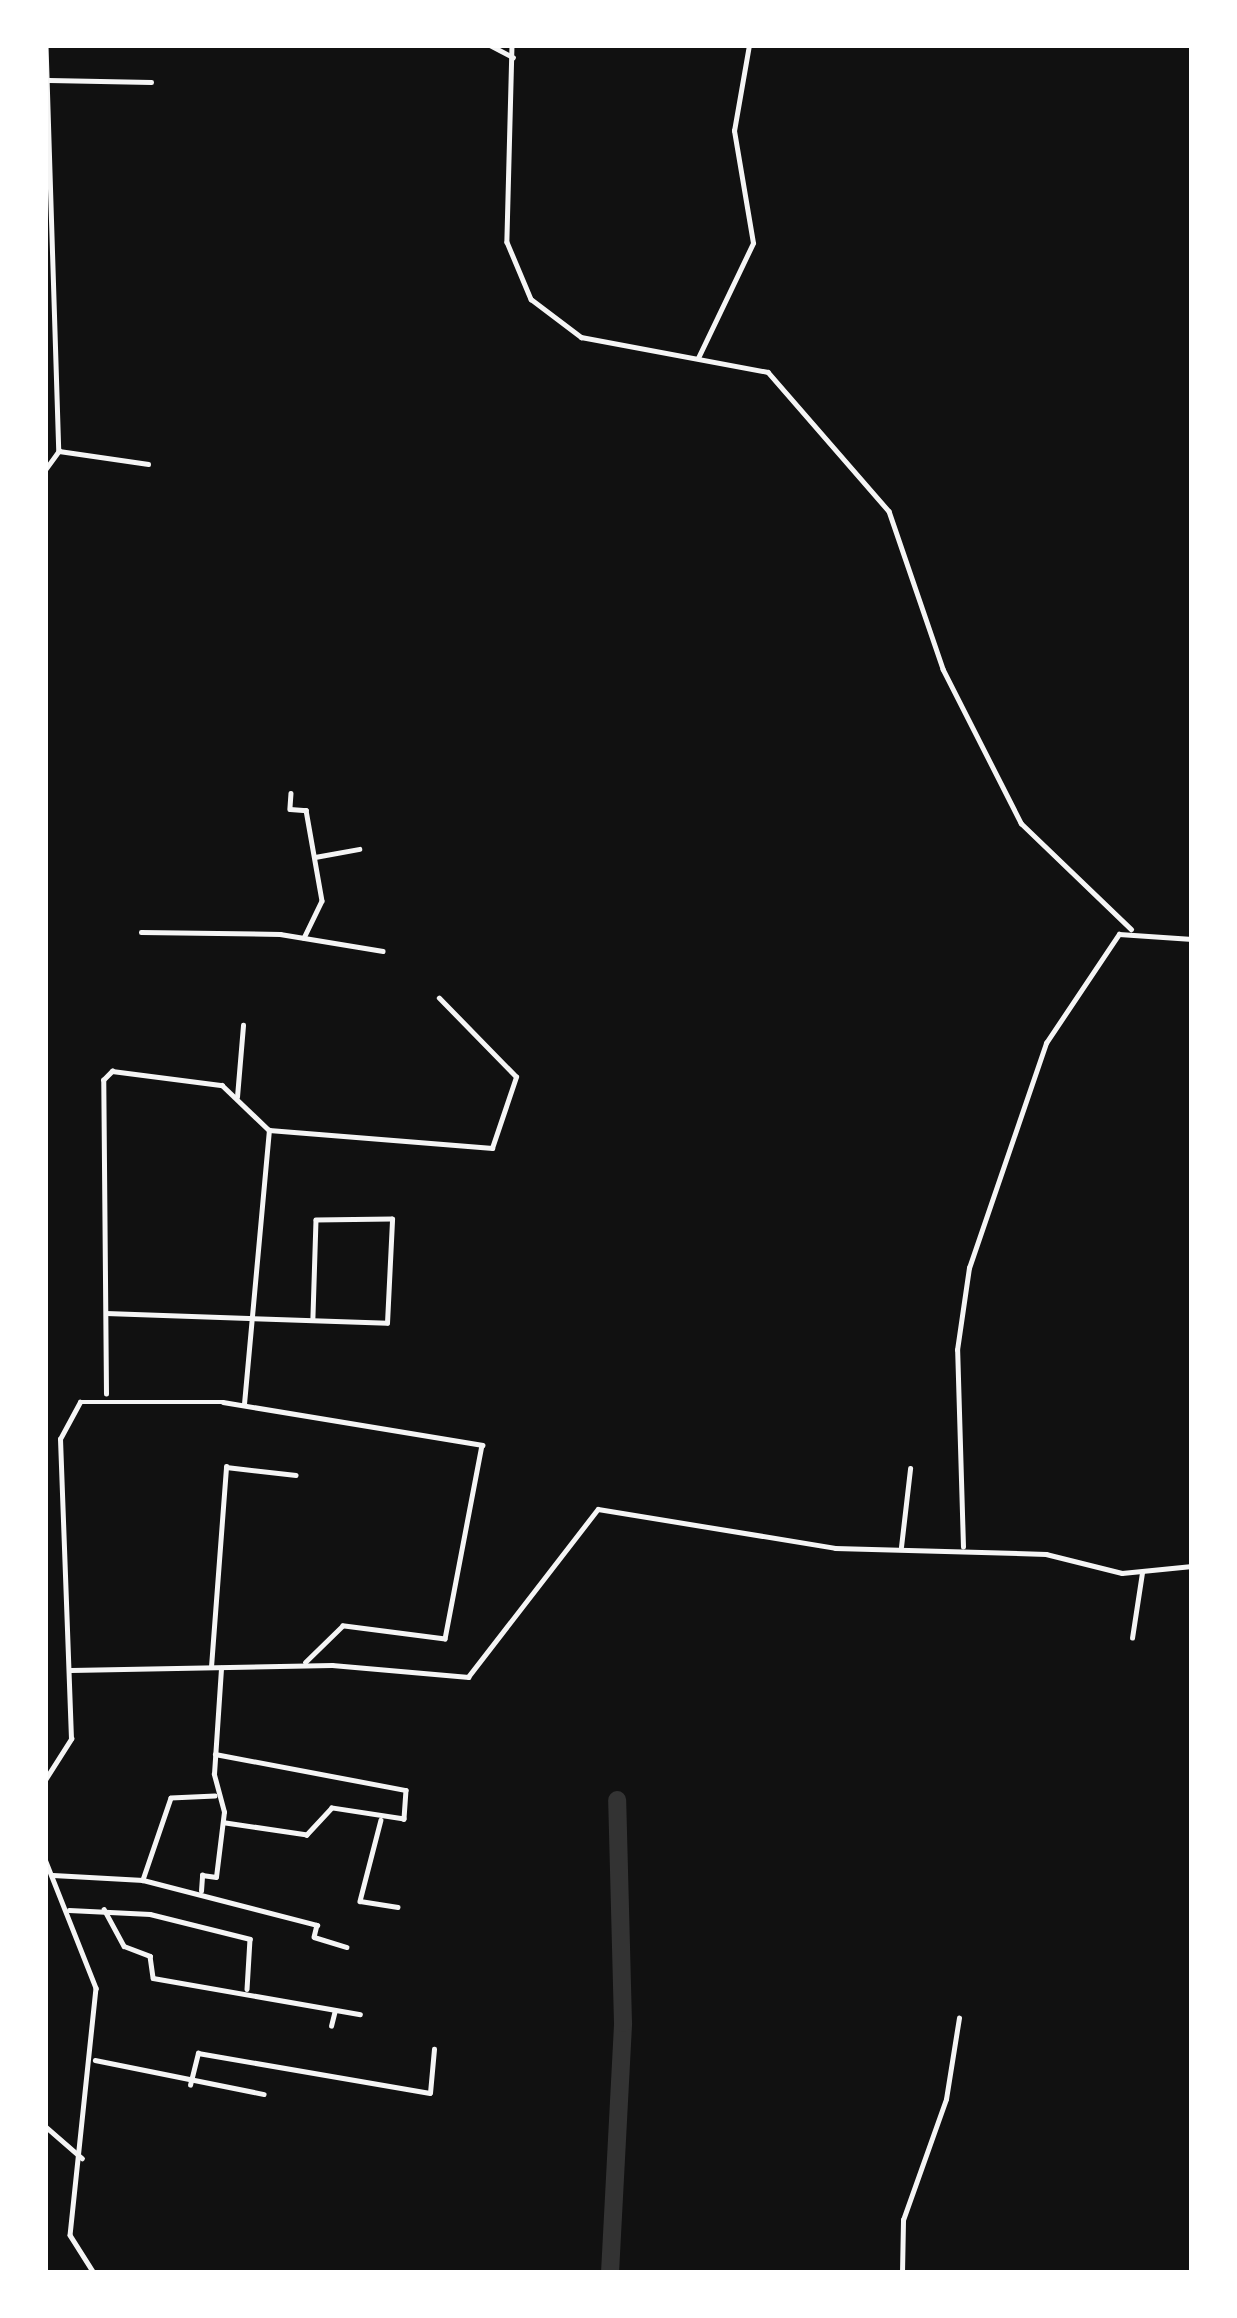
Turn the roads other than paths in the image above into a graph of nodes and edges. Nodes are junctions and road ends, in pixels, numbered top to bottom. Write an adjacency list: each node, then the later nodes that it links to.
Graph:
1 (46, 45): 6 (street)
2 (490, 45): 5 (street)
3 (512, 45): 5 (street)
4 (749, 45): 8 (street)
5 (513, 57): 8 (street)
6 (49, 80): 7 (street); 9 (street)
7 (152, 82)
8 (697, 360): 15 (street)
9 (59, 451): 10 (street); 11 (street)
10 (148, 464)
11 (45, 470)
12 (291, 793): 14 (street)
13 (359, 850): 14 (street)
14 (315, 857): 17 (street)
15 (1132, 929): 18 (street); 32 (street)
16 (141, 932): 17 (street)
17 (304, 938): 19 (street)
18 (1192, 939)
19 (383, 951)
20 (439, 998): 23 (street)
21 (243, 1025): 22 (street)
22 (237, 1100): 23 (street); 24 (street)
23 (268, 1130): 25 (street)
24 (106, 1313): 25 (street); 27 (street)
25 (250, 1316): 26 (street); 28 (street)
26 (313, 1318): 26 (street)
27 (106, 1394): 28 (street); 39 (street)
28 (244, 1404): 36 (street)
29 (910, 1469): 31 (street)
30 (296, 1475): 37 (street)
31 (901, 1547): 32 (street); 36 (street)
32 (963, 1547): 34 (street)
33 (1192, 1566): 34 (street)
34 (1142, 1571): 35 (street)
35 (1132, 1639)
36 (303, 1665): 38 (street)
37 (211, 1667): 38 (street); 39 (street)
38 (221, 1667): 40 (street)
39 (70, 1670): 41 (street)
40 (215, 1754): 42 (street); 43 (street)
41 (45, 1780)
42 (215, 1796): 47 (street); 48 (street)
43 (381, 1820): 44 (street); 49 (street)
44 (226, 1823)
45 (45, 1859): 46 (street)
46 (52, 1875): 47 (street); 51 (street)
47 (143, 1880): 48 (street)
48 (201, 1891): 52 (street)
49 (398, 1907)
50 (104, 1909): 51 (street); 53 (street); 53 (street)
51 (69, 1910): 59 (street)
52 (346, 1947)
53 (247, 1991): 54 (street)
54 (335, 2010): 55 (street); 57 (street)
55 (360, 2014)
56 (959, 2018): 65 (street)
57 (331, 2026)
58 (434, 2049): 60 (street)
59 (95, 2060): 60 (street); 63 (street)
60 (190, 2085): 61 (street)
61 (265, 2094)
62 (45, 2126): 63 (street)
63 (82, 2158): 64 (street)
64 (94, 2273)
65 (902, 2273)

